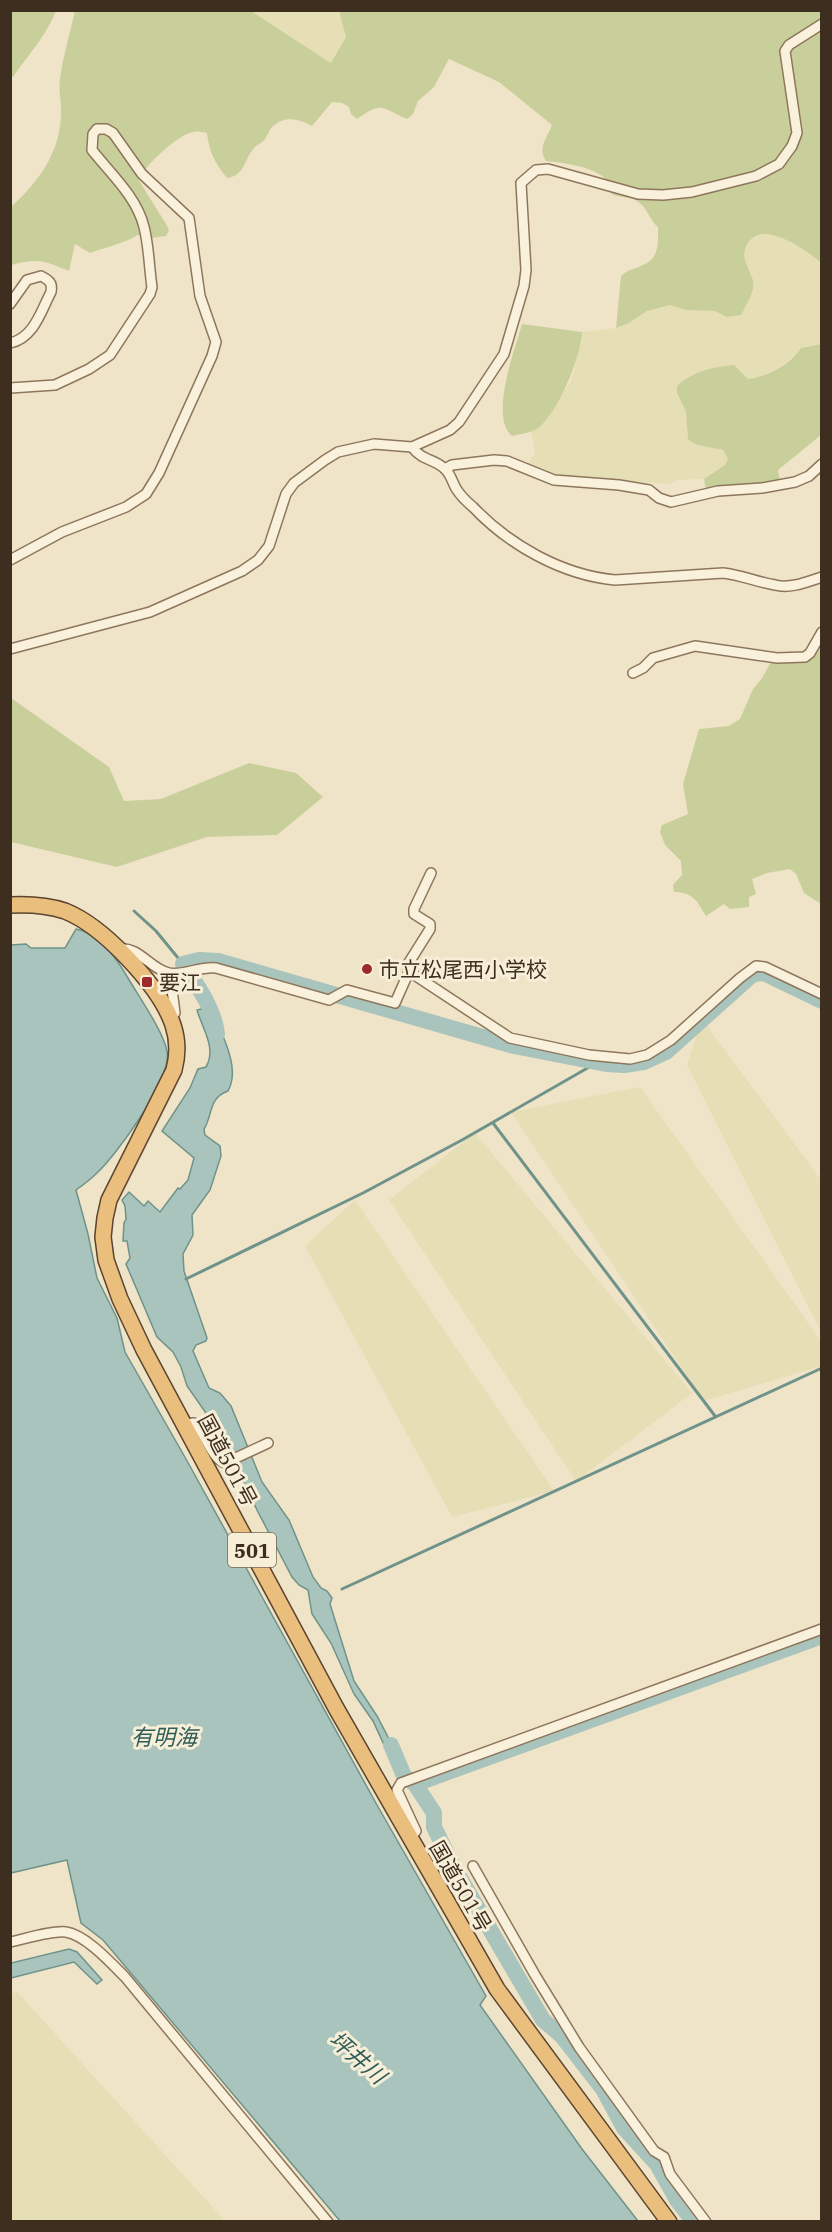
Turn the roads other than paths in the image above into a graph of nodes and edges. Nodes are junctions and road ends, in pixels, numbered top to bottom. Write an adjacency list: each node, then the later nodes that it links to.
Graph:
1 (822, 24): 5 (street)
2 (10, 304): 3 (street)
3 (10, 344)
4 (10, 388): 8 (street)
5 (412, 447): 7 (street); 11 (street)
6 (822, 464): 7 (street)
7 (445, 469): 9 (street)
8 (10, 560)
9 (822, 577)
10 (822, 632): 12 (street)
11 (10, 649)
12 (633, 673)
13 (431, 873): 17 (street)
14 (10, 905): 15 (highway, 国道501号 / 501)
15 (119, 949): 16 (street); 19 (highway, 国道501号 / 501)
16 (174, 973): 17 (street); 19 (street)
17 (408, 974): 18 (street)
18 (822, 994)
19 (170, 1018): 20 (highway, 国道501号 / 501)
20 (185, 1424): 21 (street); 23 (highway, 国道501号 / 501)
21 (268, 1443)
22 (822, 1629): 23 (street)
23 (410, 1839): 27 (highway, 国道501号 / 501)
24 (473, 1866): 28 (street)
25 (10, 1942): 26 (street)
26 (328, 2222)
27 (669, 2222)
28 (706, 2222)

